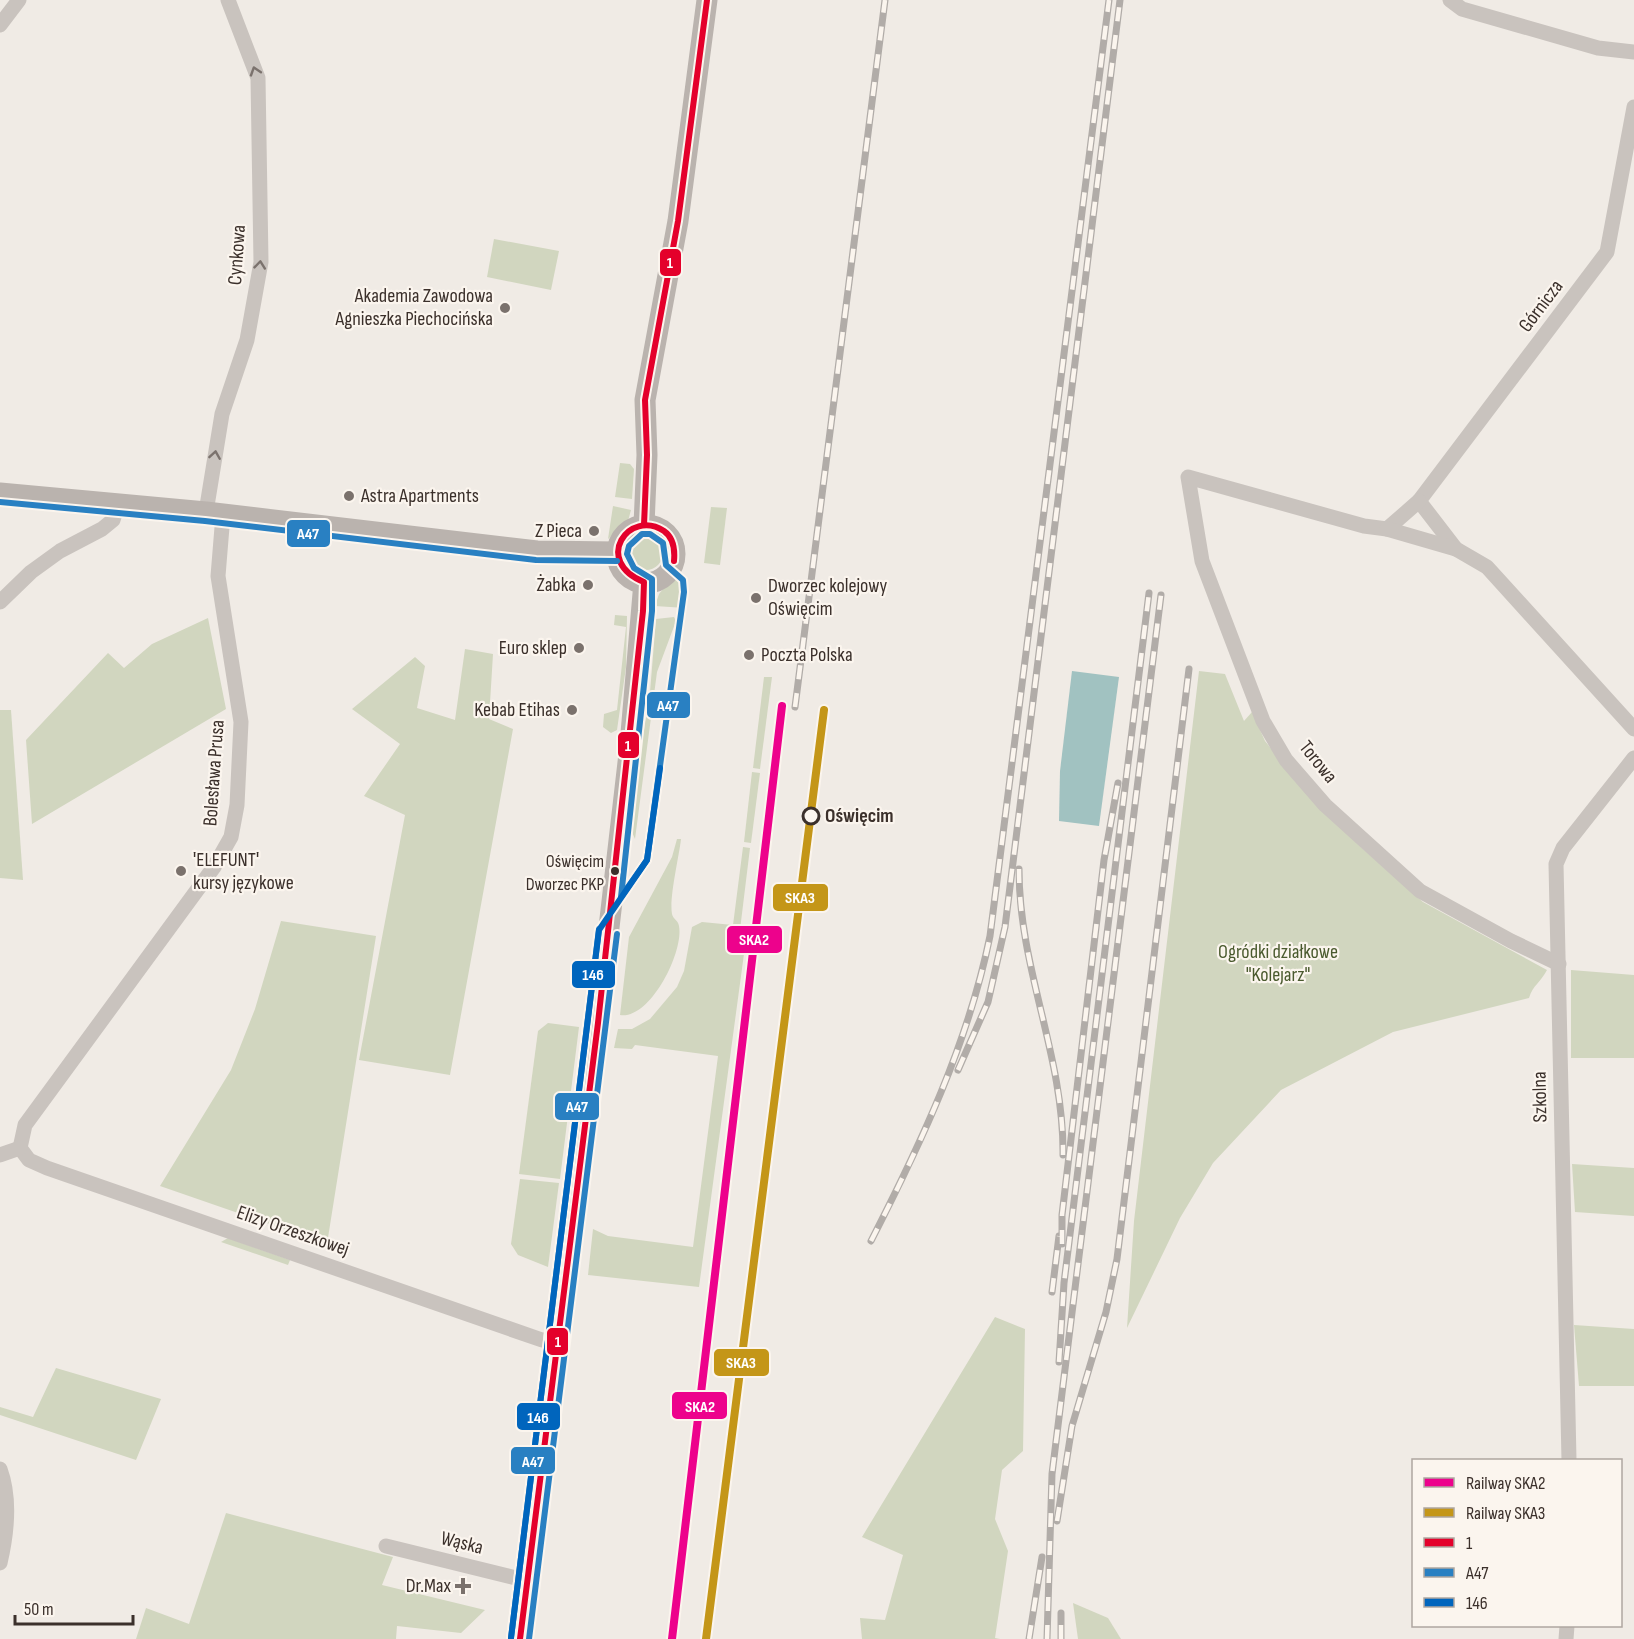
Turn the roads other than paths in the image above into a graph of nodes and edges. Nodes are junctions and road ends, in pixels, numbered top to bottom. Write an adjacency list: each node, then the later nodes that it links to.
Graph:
1 (19, 0): 5 (street)
2 (228, 0): 11 (street, Cynkowa, one-way to 2)
3 (707, 0): 12 (street)
4 (1450, 0): 6 (street)
5 (0, 25)
6 (1634, 52)
7 (1634, 107): 9 (street, Górnicza)
8 (0, 493): 10 (street)
9 (1419, 501): 13 (street, Górnicza); 14 (street)
10 (118, 504): 11 (street); 17 (street)
11 (215, 514): 15 (street); 21 (street, Bolesława Prusa)
12 (644, 525): 15 (street); 16 (street)
13 (1387, 529): 14 (street); 20 (street, Torowa)
14 (1456, 549): 18 (street)
15 (617, 552): 16 (street)
16 (644, 582): 23 (street)
17 (0, 602)
18 (1634, 729)
19 (1634, 758): 20 (street, Szkolna)
20 (1559, 964): 24 (street, Szkolna)
21 (20, 1148): 22 (street); 23 (street, Elizy Orzeszkowej)
22 (0, 1155)
23 (558, 1340): 28 (street)
24 (1569, 1459)
25 (0, 1469): 27 (street)
26 (386, 1546): 28 (street, Wąska)
27 (0, 1563)
28 (528, 1581): 29 (street)
29 (520, 1639)

